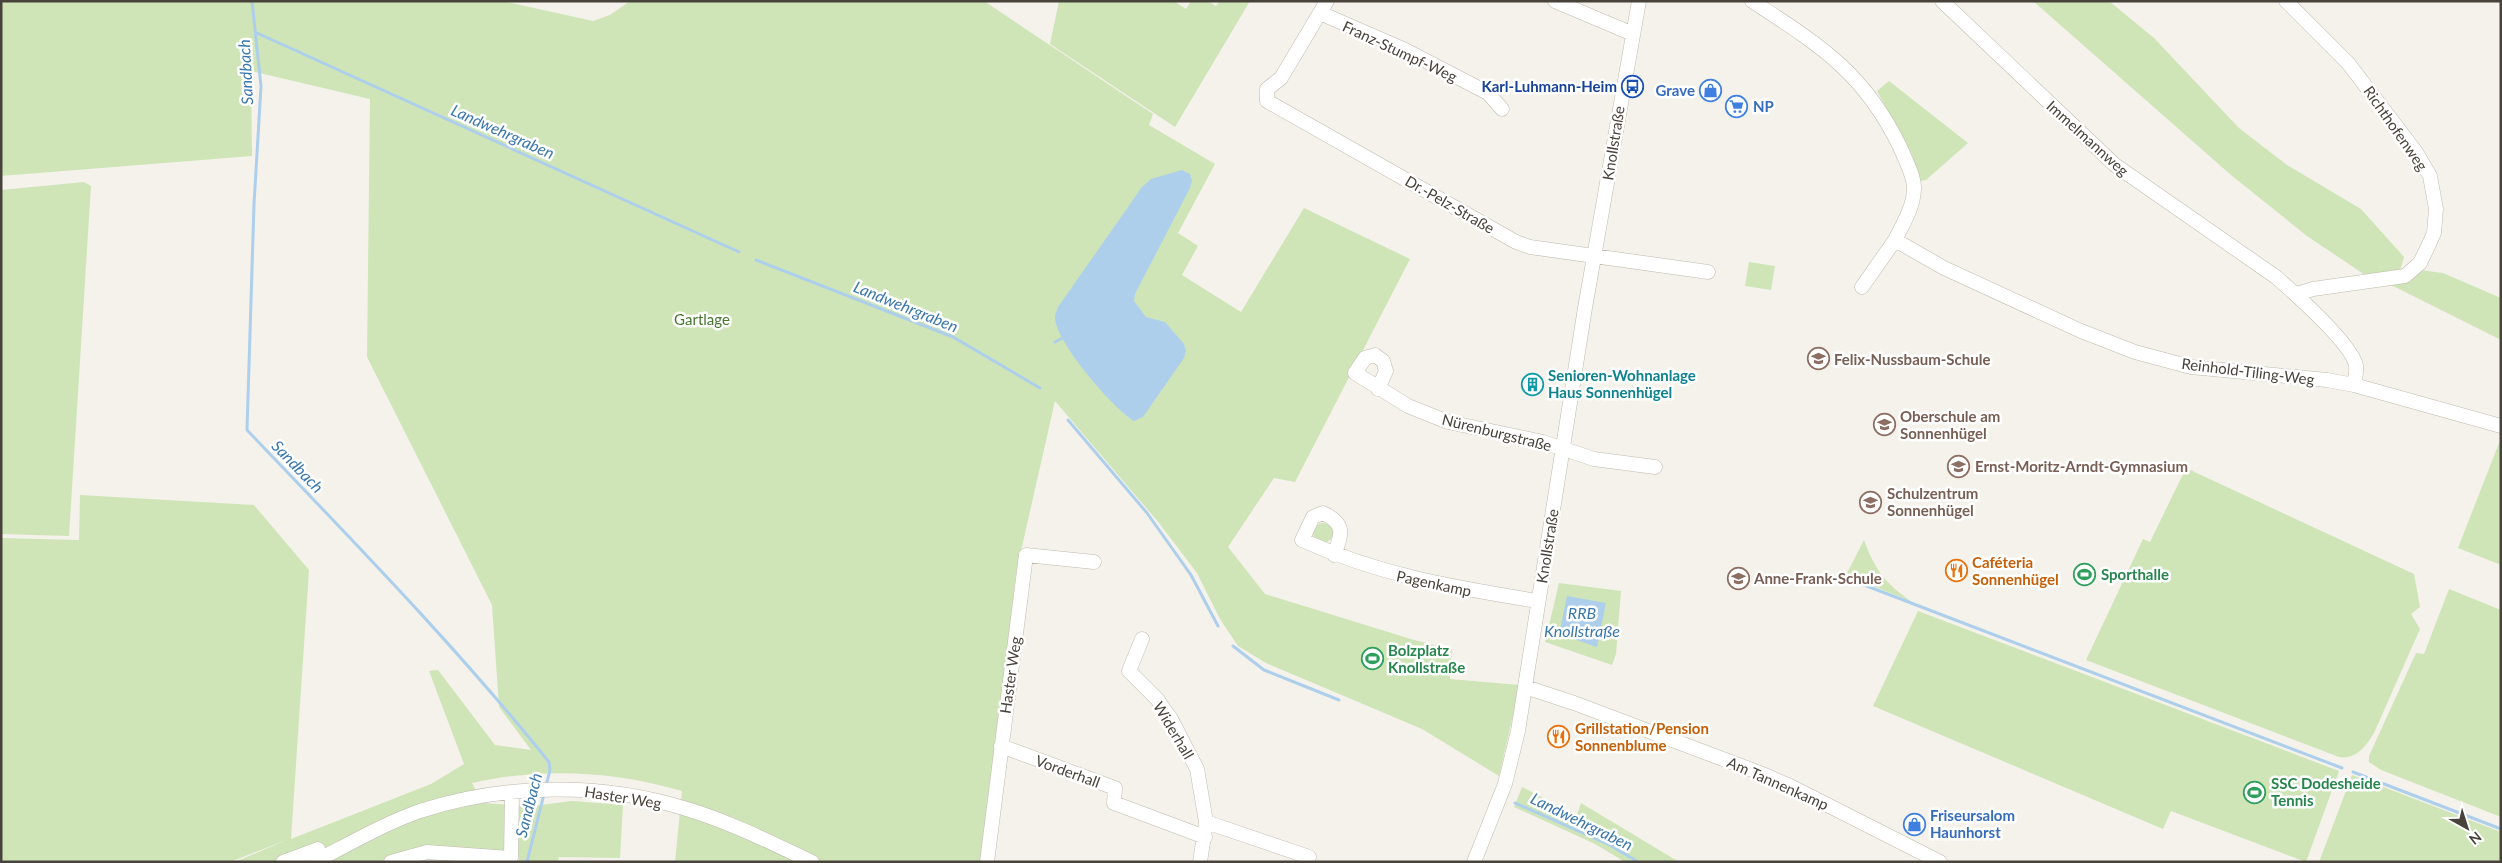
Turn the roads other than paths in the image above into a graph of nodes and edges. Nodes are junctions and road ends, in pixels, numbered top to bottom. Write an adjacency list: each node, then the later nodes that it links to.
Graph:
1 (1555, 1): 7 (street)
2 (1638, 1): 7 (street, Knollstraße)
3 (1752, 1): 9 (street)
4 (1942, 1): 13 (street, Immelmannweg)
5 (2289, 2): 13 (street, Richthofenweg)
6 (1323, 7): 8 (street, Franz-Stumpf-Weg); 10 (street, Dr.-Pelz-Straße)
7 (1633, 34): 10 (street, Knollstraße)
8 (1502, 108)
9 (1895, 240): 12 (street); 14 (street, Reinhold-Tiling-Weg)
10 (1595, 255): 11 (street); 17 (street, Knollstraße)
11 (1708, 272)
12 (1862, 287)
13 (2297, 294): 14 (street, Immelmannweg)
14 (2354, 385): 16 (street, Reinhold-Tiling-Weg)
15 (1378, 389): 17 (street, Nürenburgstraße)
16 (2501, 426)
17 (1563, 449): 18 (street, Nürenburgstraße); 21 (street, Knollstraße)
18 (1655, 467)
19 (1334, 555): 21 (street, Pagenkamp)
20 (1094, 562): 24 (street, Haster Weg)
21 (1537, 601): 23 (street, Knollstraße)
22 (1142, 639): 26 (street, Widerhall)
23 (1525, 687): 35 (street, Knollstraße); 36 (street, Am Tannenkamp)
24 (1001, 746): 27 (street, Vorderhall); 33 (street, Haster Weg)
25 (512, 792): 28 (street, Haster Weg); 31 (street); 32 (street, Haster Weg)
26 (1206, 822): 27 (street, Widerhall); 29 (street)
27 (1205, 837): 34 (street, Widerhall)
28 (316, 856): 30 (street, Haster Weg)
29 (1309, 857)
30 (283, 862)
31 (391, 862)
32 (812, 862)
33 (987, 862)
34 (1200, 862)
35 (1474, 862)
36 (1940, 862)

